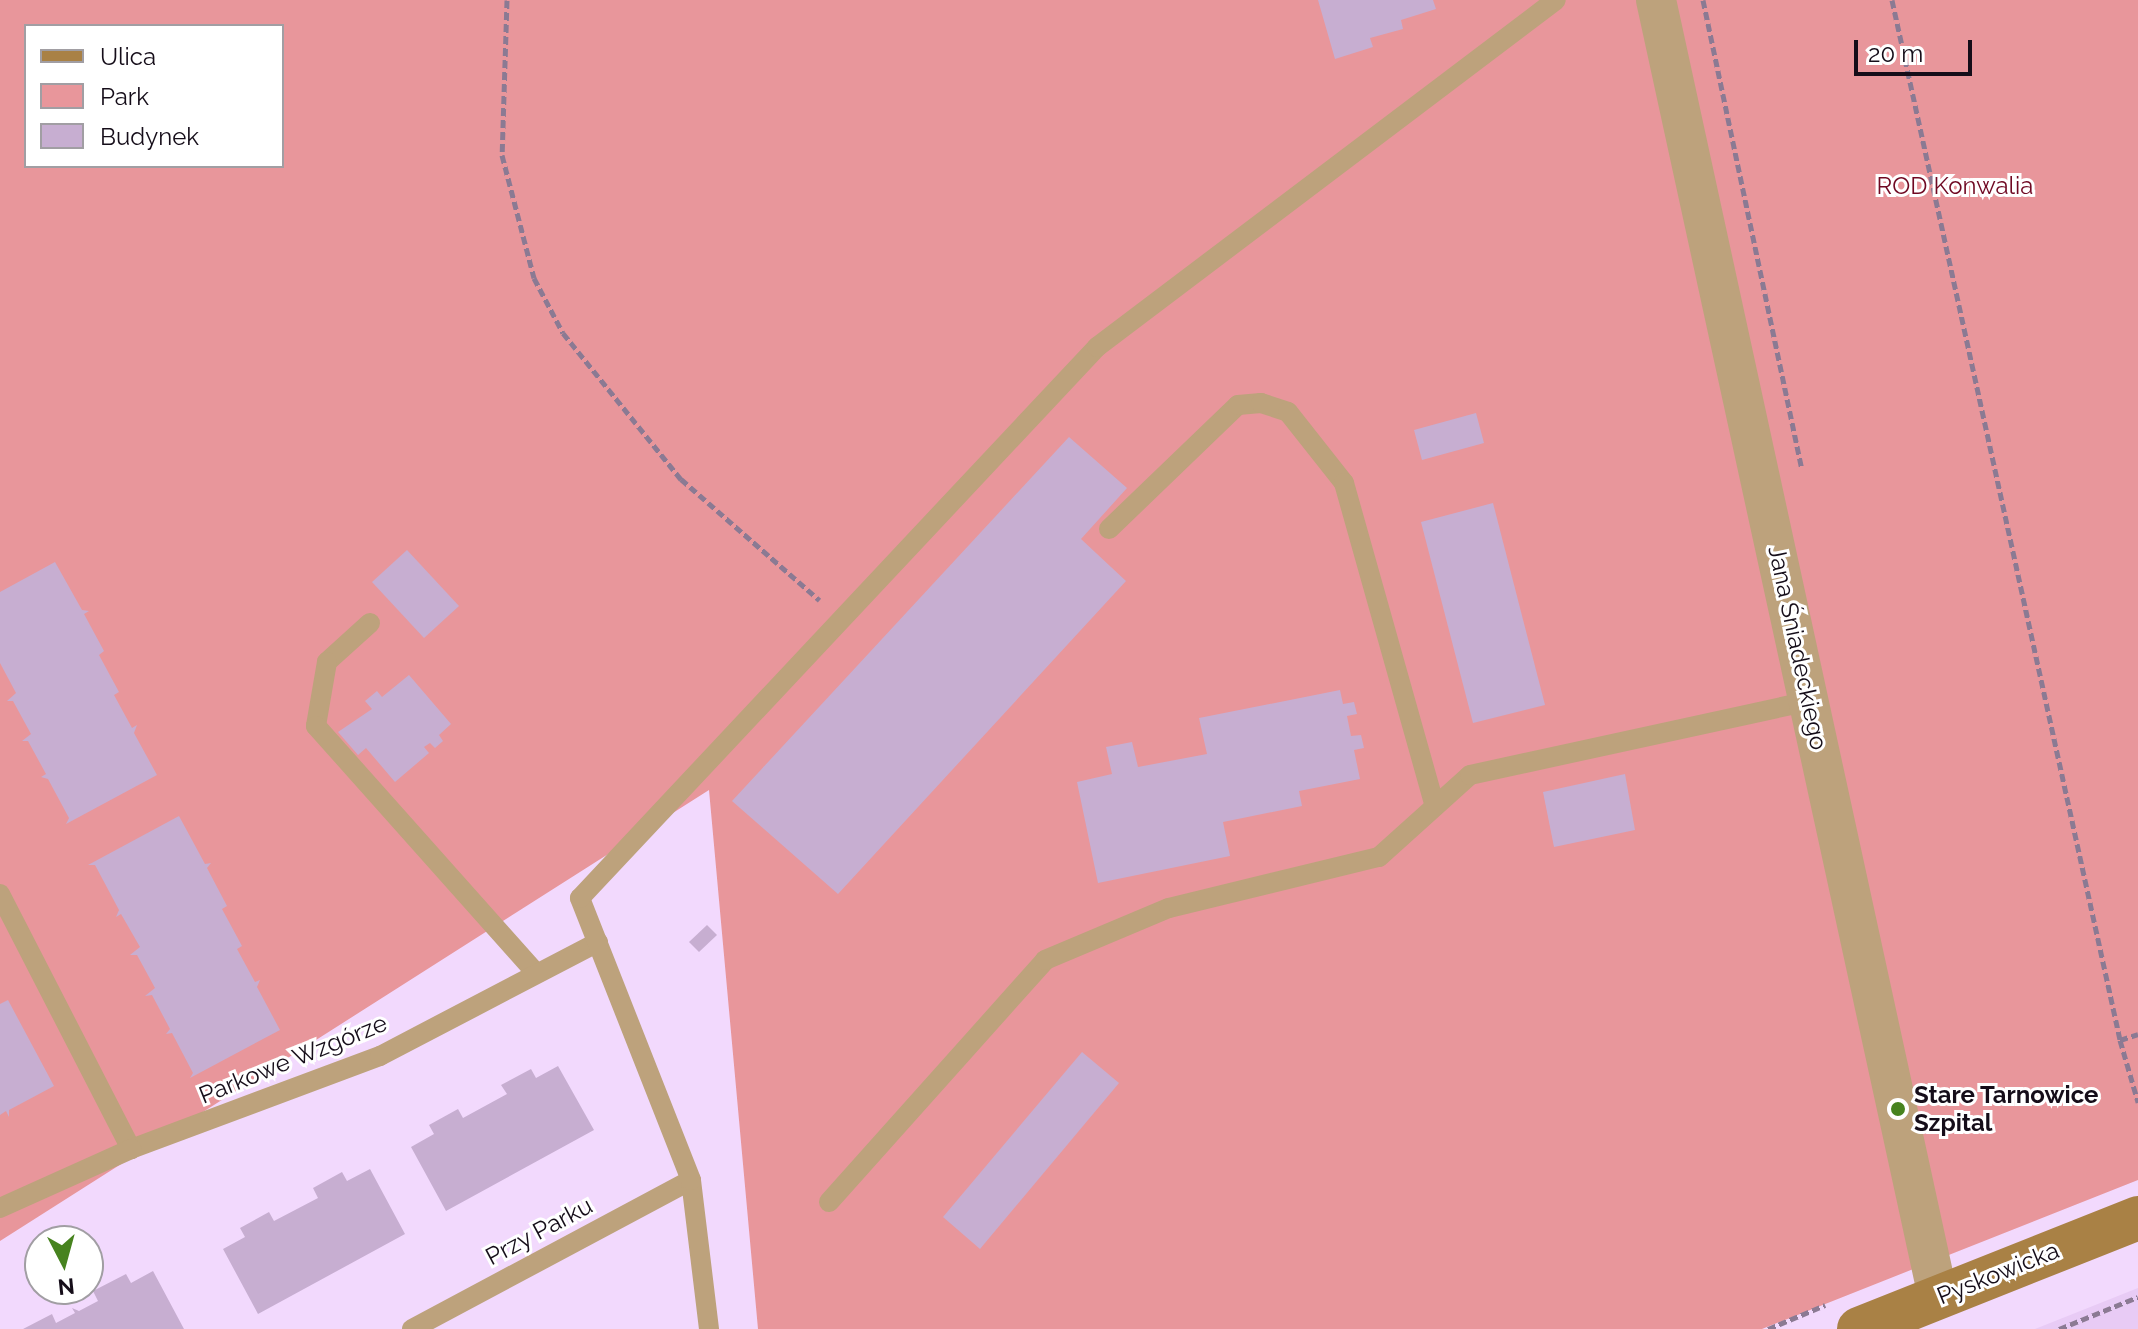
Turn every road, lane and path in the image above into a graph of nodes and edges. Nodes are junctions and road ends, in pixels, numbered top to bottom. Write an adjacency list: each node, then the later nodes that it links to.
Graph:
1 (507, 0): 6 (path)
2 (1556, 0): 6 (lane)
3 (1656, 0): 8 (street, Jana Śniadeckiego)
4 (1892, 0): 14 (path)
5 (1109, 529): 9 (lane)
6 (840, 621): 11 (lane)
7 (370, 623): 12 (lane)
8 (1810, 701): 9 (lane); 21 (street, Jana Śniadeckiego)
9 (1435, 806): 18 (lane)
10 (0, 894): 16 (lane)
11 (598, 942): 12 (lane, Parkowe Wzgórze); 17 (lane)
12 (536, 973): 16 (lane, Parkowe Wzgórze)
13 (2138, 1034): 14 (path)
14 (2120, 1040): 15 (path)
15 (2138, 1102)
16 (131, 1149): 19 (lane, Parkowe Wzgórze)
17 (691, 1180): 24 (lane, Przy Parku); 25 (lane)
18 (829, 1202)
19 (0, 1208)
20 (2138, 1218): 21 (street, Pyskowicka)
21 (1938, 1297): 23 (street, Pyskowicka)
22 (2138, 1297): 27 (path)
23 (1871, 1318): 26 (path)
24 (412, 1329)
25 (709, 1329)
26 (1768, 1329)
27 (2059, 1329)

